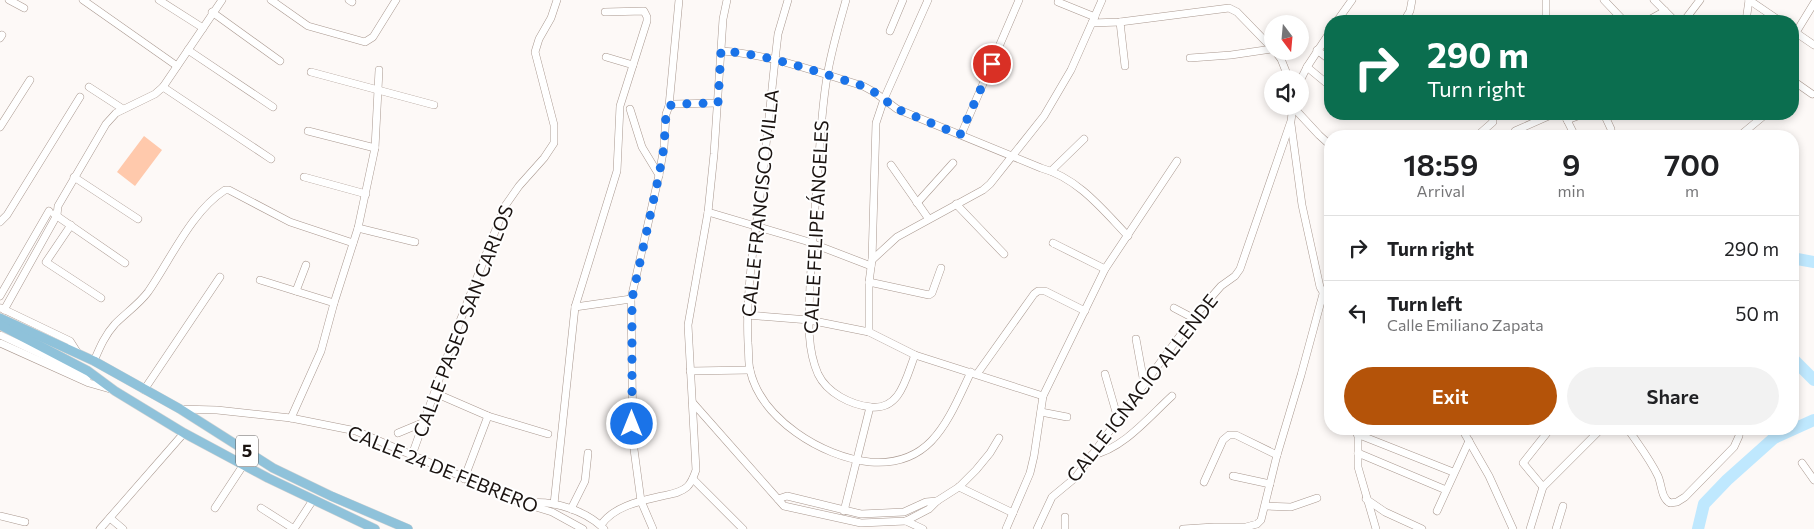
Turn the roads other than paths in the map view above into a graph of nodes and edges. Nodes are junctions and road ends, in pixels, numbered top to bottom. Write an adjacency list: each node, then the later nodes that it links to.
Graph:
1 (9, 0): 25 (street)
2 (82, 0): 57 (street)
3 (159, 0): 41 (street)
4 (222, 0): 26 (street)
5 (271, 0): 6 (street)
6 (396, 0)
7 (557, 0): 159 (street, CALLE PASEO SAN CARLOS)
8 (679, 0): 74 (street)
9 (727, 0): 50 (street)
10 (788, 0): 54 (street, CALLE FRANCISCO VILLA)
11 (846, 0): 62 (street, CALLE FELIPE ÁNGELES)
12 (903, 0): 42 (street)
13 (928, 0): 71 (street)
14 (1019, 0): 91 (street)
15 (1102, 0): 38 (street)
16 (1352, 0): 29 (street)
17 (1412, 0): 30 (street)
18 (1546, 0): 31 (street)
19 (1604, 0): 32 (street)
20 (1654, 0): 28 (street)
21 (1700, 0): 35 (street)
22 (1749, 0): 36 (street); 37 (street)
23 (1058, 2): 38 (street)
24 (1814, 3): 40 (street)
25 (24, 8)
26 (212, 12): 41 (street); 55 (street)
27 (605, 12): 56 (street)
28 (1665, 12): 33 (street); 34 (street)
29 (1341, 15)
30 (1408, 15)
31 (1546, 15)
32 (1618, 15)
33 (1659, 15)
34 (1669, 15)
35 (1689, 15)
36 (1747, 15)
37 (1771, 15)
38 (1094, 20): 39 (street); 95 (street)
39 (1120, 22): 44 (street); 58 (street)
40 (1799, 26)
41 (203, 28): 48 (street)
42 (890, 31)
43 (1799, 37): 46 (street)
44 (1264, 40)
45 (1324, 40): 49 (street)
46 (1814, 45)
47 (1264, 49): 53 (street)
48 (188, 50): 57 (street); 75 (street)
49 (1317, 50): 51 (street); 59 (street)
50 (721, 51): 54 (street); 72 (street)
51 (1324, 55)
52 (606, 57): 56 (street)
53 (1190, 58)
54 (774, 60): 62 (street); 116 (street, CALLE FRANCISCO VILLA)
55 (280, 61)
56 (633, 65): 138 (street)
57 (177, 66): 67 (street)
58 (1125, 66)
59 (1307, 68): 64 (street)
60 (379, 70): 68 (street)
61 (311, 72): 68 (street)
62 (827, 75): 71 (street); 121 (street, CALLE FELIPE ÁNGELES)
63 (30, 80): 85 (street)
64 (1324, 81)
65 (1799, 85): 69 (street)
66 (89, 87): 77 (street)
67 (163, 87): 77 (street); 96 (street)
68 (378, 91): 73 (street); 94 (street)
69 (1812, 94)
70 (80, 97): 110 (street)
71 (884, 99): 91 (street); 125 (street)
72 (718, 103): 74 (street); 109 (street)
73 (434, 105)
74 (669, 106): 101 (street)
75 (273, 107)
76 (630, 108): 101 (street)
77 (123, 109): 102 (street)
78 (1292, 115): 84 (street, CALLE IGNACIO ALLENDE)
79 (1300, 115): 93 (street)
80 (1492, 120): 87 (street)
81 (1538, 120): 88 (street)
82 (1607, 120): 86 (street)
83 (1759, 120): 89 (street)
84 (1291, 121): 133 (street); 142 (street, CALLE IGNACIO ALLENDE)
85 (0, 127)
86 (1611, 129)
87 (1483, 130)
88 (1516, 130)
89 (1747, 130)
90 (308, 131): 94 (street)
91 (960, 135): 95 (street)
92 (1084, 139): 100 (street)
93 (1324, 140)
94 (374, 148): 104 (street)
95 (1013, 156): 100 (street); 106 (street)
96 (271, 159)
97 (1178, 161): 118 (street)
98 (953, 163): 105 (street)
99 (891, 165): 105 (street)
100 (1051, 171): 118 (street)
101 (659, 175): 135 (street)
102 (74, 177): 107 (street); 113 (street)
103 (304, 178): 104 (street)
104 (366, 194): 117 (street)
105 (917, 203): 112 (street)
106 (956, 204): 112 (street); 123 (street)
107 (58, 206): 108 (street); 111 (street)
108 (50, 211): 111 (street); 137 (street)
109 (708, 212): 116 (street); 152 (street)
110 (4, 214): 114 (street)
111 (57, 215): 115 (street); 137 (street)
112 (928, 218): 125 (street)
113 (138, 219)
114 (0, 222)
115 (71, 224): 124 (street); 134 (street)
116 (756, 226): 121 (street); 141 (street, CALLE FRANCISCO VILLA)
117 (358, 228): 119 (street); 120 (street)
118 (1128, 236): 128 (street)
119 (415, 242)
120 (353, 243): 136 (street); 150 (street)
121 (812, 243): 125 (street); 143 (street, CALLE FELIPE ÁNGELES)
122 (1053, 243): 128 (street)
123 (1004, 254)
124 (125, 262)
125 (871, 263): 131 (street)
126 (306, 265): 132 (street)
127 (941, 268): 131 (street)
128 (1105, 269): 140 (street)
129 (220, 277): 157 (street)
130 (260, 280): 132 (street)
131 (869, 282): 145 (street)
132 (296, 292): 136 (street)
133 (1323, 294): 187 (street)
134 (101, 298)
135 (632, 299): 138 (street); 205 (street)
136 (334, 303): 167 (street)
137 (2, 306): 150 (main road, 5)
138 (575, 307): 208 (street)
139 (1174, 308): 142 (street)
140 (1085, 311): 153 (street, CALLE FRANCISCO VILLA); 160 (street)
141 (748, 315): 143 (street); 151 (street, CALLE FRANCISCO VILLA)
142 (1193, 318): 156 (street, CALLE IGNACIO ALLENDE)
143 (809, 320): 145 (street); 163 (street, CALLE FELIPE ÁNGELES)
144 (0, 326): 158 (main road, 5)
145 (869, 332): 149 (street)
146 (0, 335): 155 (street)
147 (1136, 339): 156 (street)
148 (0, 343): 155 (street)
149 (915, 355): 153 (street); 163 (street)
150 (94, 361): 157 (main road, 5)
151 (750, 370): 152 (street); 188 (street, CALLE FRANCISCO VILLA)
152 (690, 371): 162 (street)
153 (974, 373): 160 (street); 188 (street, CALLE FRANCISCO VILLA)
154 (1105, 374): 169 (street)
155 (88, 383): 158 (street)
156 (1144, 383): 169 (street, CALLE IGNACIO ALLENDE)
157 (144, 390): 164 (main road, 5)
158 (115, 391): 171 (main road, 5)
159 (435, 393): 166 (street); 170 (street, CALLE PASEO SAN CARLOS)
160 (1042, 396): 165 (street)
161 (1172, 396): 186 (street)
162 (693, 402): 194 (street); 202 (street)
163 (870, 407): 188 (street)
164 (180, 409): 167 (street, CALLE 24 DE FEBRERO); 228 (main road, 5)
165 (1041, 412): 168 (street); 216 (street)
166 (488, 416): 173 (street); 193 (street)
167 (292, 418): 185 (street, CALLE 24 DE FEBRERO)
168 (1067, 418)
169 (1118, 419): 186 (street, CALLE IGNACIO ALLENDE)
170 (422, 423): 172 (street); 185 (street, CALLE PASEO SAN CARLOS)
171 (184, 433): 190 (main road, 5); 219 (street)
172 (398, 433)
173 (548, 434)
174 (1357, 435): 184 (street)
175 (1366, 435): 191 (street)
176 (1466, 435): 182 (street)
177 (1545, 435): 199 (street)
178 (1595, 435): 199 (street)
179 (1632, 435): 180 (street)
180 (1739, 435)
181 (999, 438): 198 (street)
182 (1469, 441): 191 (street); 239 (street)
183 (588, 453): 213 (street)
184 (1358, 453): 200 (street); 204 (street)
185 (412, 455): 193 (street, CALLE 24 DE FEBRERO)
186 (1092, 455): 234 (street, CALLE IGNACIO ALLENDE)
187 (1277, 455): 196 (street); 197 (street)
188 (855, 460): 214 (street)
189 (1802, 463): 195 (street)
190 (244, 464): 203 (main road, 5); 211 (street)
191 (1454, 472): 200 (street)
192 (1233, 476): 197 (street)
193 (464, 478): 207 (street, CALLE 24 DE FEBRERO)
194 (693, 479): 205 (street); 231 (street)
195 (1814, 480)
196 (1204, 482)
197 (1270, 484): 209 (street)
198 (959, 487): 206 (street); 216 (street)
199 (1543, 487): 240 (street)
200 (1446, 490): 215 (street)
201 (1318, 498): 209 (street)
202 (778, 499): 214 (street); 220 (street)
203 (313, 500): 226 (street); 227 (main road, 5)
204 (1366, 500): 237 (street); 238 (street)
205 (641, 501): 222 (street); 230 (street)
206 (937, 501): 214 (street); 220 (street)
207 (523, 503): 208 (street); 229 (street, CALLE 24 DE FEBRERO)
208 (554, 504): 213 (street)
209 (1265, 506): 223 (street)
210 (1563, 506): 241 (street)
211 (215, 508)
212 (261, 508): 226 (street)
213 (572, 510): 222 (street)
214 (844, 511)
215 (1437, 511)
216 (1013, 513): 233 (street)
217 (0, 516): 221 (street)
218 (1065, 517): 235 (street)
219 (110, 518): 224 (street); 225 (street)
220 (906, 521): 232 (street)
221 (25, 522)
222 (602, 527)
223 (1252, 528): 236 (street)
224 (100, 529)
225 (123, 529)
226 (294, 529)
227 (376, 529)
228 (408, 529)
229 (583, 529)
230 (653, 529)
231 (743, 529)
232 (923, 529)
233 (1006, 529)
234 (1037, 529)
235 (1065, 529)
236 (1183, 529)
237 (1376, 529)
238 (1422, 529)
239 (1513, 529)
240 (1530, 529)
241 (1556, 529)

